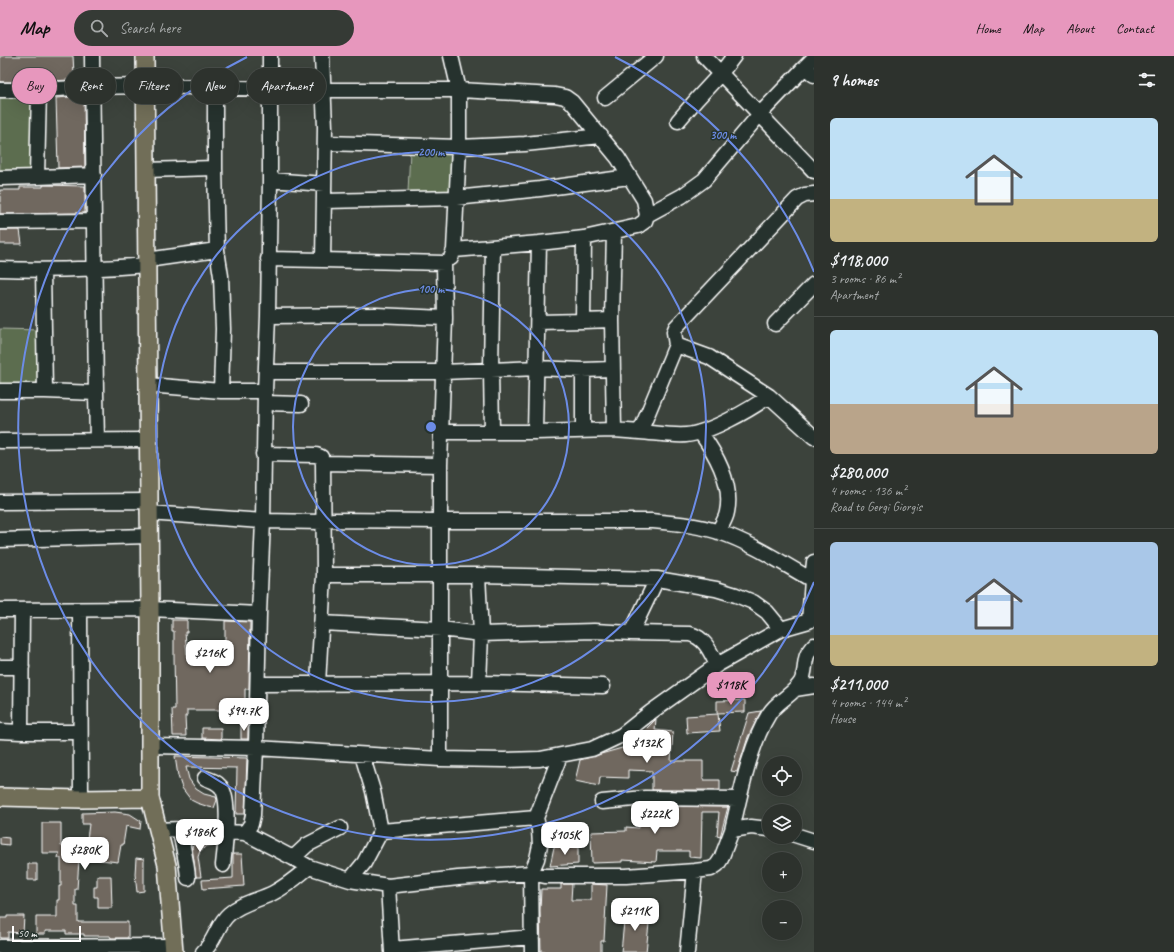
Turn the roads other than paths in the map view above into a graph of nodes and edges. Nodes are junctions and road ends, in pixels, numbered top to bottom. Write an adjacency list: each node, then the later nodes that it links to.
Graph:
1 (92, 56): 10 (street)
2 (145, 56): 11 (main road)
3 (270, 56): 12 (street)
4 (322, 56): 13 (street)
5 (451, 56): 18 (street)
6 (656, 56): 19 (street)
7 (704, 56): 14 (street)
8 (734, 56): 14 (street)
9 (811, 67): 26 (street)
10 (92, 68)
11 (145, 68)
12 (270, 68)
13 (322, 68)
14 (721, 73): 26 (street); 27 (street)
15 (0, 90): 16 (street)
16 (12, 90)
17 (326, 90): 18 (street)
18 (459, 90): 28 (street); 30 (street)
19 (606, 98)
20 (39, 104): 36 (street)
21 (93, 104): 34 (street)
22 (145, 104): 32 (main road)
23 (215, 104): 31 (street)
24 (269, 104): 38 (street)
25 (324, 104): 29 (street)
26 (760, 114): 33 (street); 43 (street)
27 (678, 121)
28 (601, 136): 30 (street); 35 (street)
29 (325, 143): 30 (street); 39 (street)
30 (458, 147): 41 (street)
31 (215, 168): 32 (street); 50 (street)
32 (146, 170): 54 (main road)
33 (814, 171)
34 (94, 176): 36 (street); 44 (street)
35 (629, 176): 41 (street); 43 (street)
36 (37, 177): 37 (street)
37 (0, 178)
38 (270, 180): 39 (street); 52 (street)
39 (324, 184): 42 (street)
40 (814, 194): 66 (street)
41 (456, 198): 42 (street); 51 (street)
42 (325, 201): 53 (street)
43 (647, 216): 46 (street)
44 (93, 221): 45 (street); 56 (street)
45 (0, 222)
46 (614, 232): 47 (street); 62 (street)
47 (584, 238): 48 (street); 63 (street)
48 (539, 243): 49 (street); 64 (street)
49 (493, 247): 51 (street); 69 (street)
50 (217, 250): 54 (street); 76 (street)
51 (454, 250): 55 (street)
52 (268, 259): 53 (street); 60 (street)
53 (323, 260): 55 (street)
54 (147, 263): 56 (street); 73 (main road)
55 (444, 263): 61 (street)
56 (95, 269): 58 (street); 77 (street)
57 (0, 270): 58 (street)
58 (43, 270): 75 (street)
59 (814, 284): 65 (street)
60 (268, 316): 61 (street); 71 (street)
61 (445, 318): 72 (street)
62 (612, 320): 63 (street); 68 (street)
63 (583, 321): 64 (street)
64 (538, 322): 67 (street)
65 (775, 324)
66 (676, 345): 78 (street); 86 (street)
67 (537, 368): 69 (street); 70 (street); 85 (street)
68 (612, 369): 70 (street); 81 (street)
69 (491, 370): 72 (street); 84 (street)
70 (583, 370): 82 (street)
71 (266, 372): 72 (street); 79 (street)
72 (442, 372): 83 (street)
73 (148, 385): 76 (street); 91 (main road)
74 (0, 391): 75 (street)
75 (46, 391): 77 (street)
76 (221, 391): 79 (street)
77 (96, 393): 90 (street)
78 (769, 396): 87 (street); 88 (street)
79 (265, 397): 80 (street); 92 (street)
80 (301, 404)
81 (614, 430): 82 (street); 86 (street)
82 (583, 431): 85 (street)
83 (441, 432): 84 (street); 94 (street)
84 (492, 432): 85 (street)
85 (535, 432)
86 (640, 432): 87 (street)
87 (700, 432): 100 (street)
88 (813, 433)
89 (0, 440): 90 (street)
90 (97, 440): 91 (street)
91 (149, 440): 96 (main road)
92 (264, 454): 93 (street); 97 (street)
93 (323, 463): 94 (street); 99 (street)
94 (440, 465): 98 (street)
95 (0, 502): 96 (street)
96 (149, 507): 97 (street); 101 (main road)
97 (264, 521): 99 (street); 113 (street)
98 (440, 521): 99 (street); 100 (street); 105 (street)
99 (323, 522): 104 (street)
100 (718, 532): 108 (street)
101 (149, 536): 102 (street); 109 (main road)
102 (0, 540)
103 (814, 562): 108 (street)
104 (324, 576): 105 (street); 115 (street)
105 (440, 576): 106 (street); 116 (street)
106 (478, 576): 107 (street); 119 (street)
107 (657, 579): 117 (street); 118 (street)
108 (812, 580): 114 (street)
109 (150, 609): 112 (street); 113 (street); 134 (main road)
110 (0, 610): 111 (street)
111 (22, 610): 112 (street); 123 (street)
112 (80, 610): 133 (street)
113 (259, 614): 126 (street)
114 (811, 622): 117 (street)
115 (321, 623): 116 (street); 127 (street)
116 (440, 629): 119 (street); 124 (street)
117 (781, 629): 121 (street)
118 (631, 633): 119 (street); 121 (street)
119 (481, 634): 125 (street)
120 (814, 646): 130 (street)
121 (717, 665): 137 (street)
122 (0, 667): 123 (street)
123 (22, 667): 132 (street)
124 (439, 683): 125 (street); 127 (street); 138 (street)
125 (479, 683): 128 (street)
126 (258, 684): 127 (street); 135 (street)
127 (318, 684)
128 (603, 686)
129 (814, 686): 130 (street)
130 (795, 689): 143 (street)
131 (0, 731): 132 (street)
132 (21, 732): 133 (street)
133 (80, 732): 142 (street)
134 (151, 746): 135 (street); 141 (main road)
135 (256, 748): 136 (street); 153 (street)
136 (362, 755): 138 (street); 152 (street)
137 (560, 756): 138 (street); 145 (street)
138 (440, 759)
139 (205, 778): 151 (street)
140 (0, 797): 142 (main road)
141 (150, 798): 142 (main road); 149 (main road)
142 (81, 799)
143 (739, 799): 144 (street); 150 (street)
144 (602, 802)
145 (536, 818): 152 (street); 160 (street)
146 (340, 828): 156 (street)
147 (180, 829): 149 (street); 151 (street); 161 (street)
148 (762, 829): 150 (street)
149 (159, 830): 166 (main road)
150 (732, 830): 159 (street)
151 (227, 831): 153 (street); 157 (street)
152 (381, 831): 162 (street)
153 (245, 833): 156 (street)
154 (802, 837): 155 (street)
155 (814, 841)
156 (293, 858): 158 (street)
157 (223, 865)
158 (308, 868): 162 (street); 170 (street)
159 (695, 871): 160 (street); 172 (street)
160 (530, 873): 163 (street); 164 (street)
161 (188, 878)
162 (350, 880): 163 (street)
163 (388, 886): 169 (street)
164 (532, 936): 169 (street); 171 (street)
165 (0, 947): 167 (street)
166 (174, 949): 168 (street)
167 (20, 950): 168 (street)
168 (102, 950)
169 (392, 950)
170 (203, 952)
171 (532, 952)
172 (687, 952)

